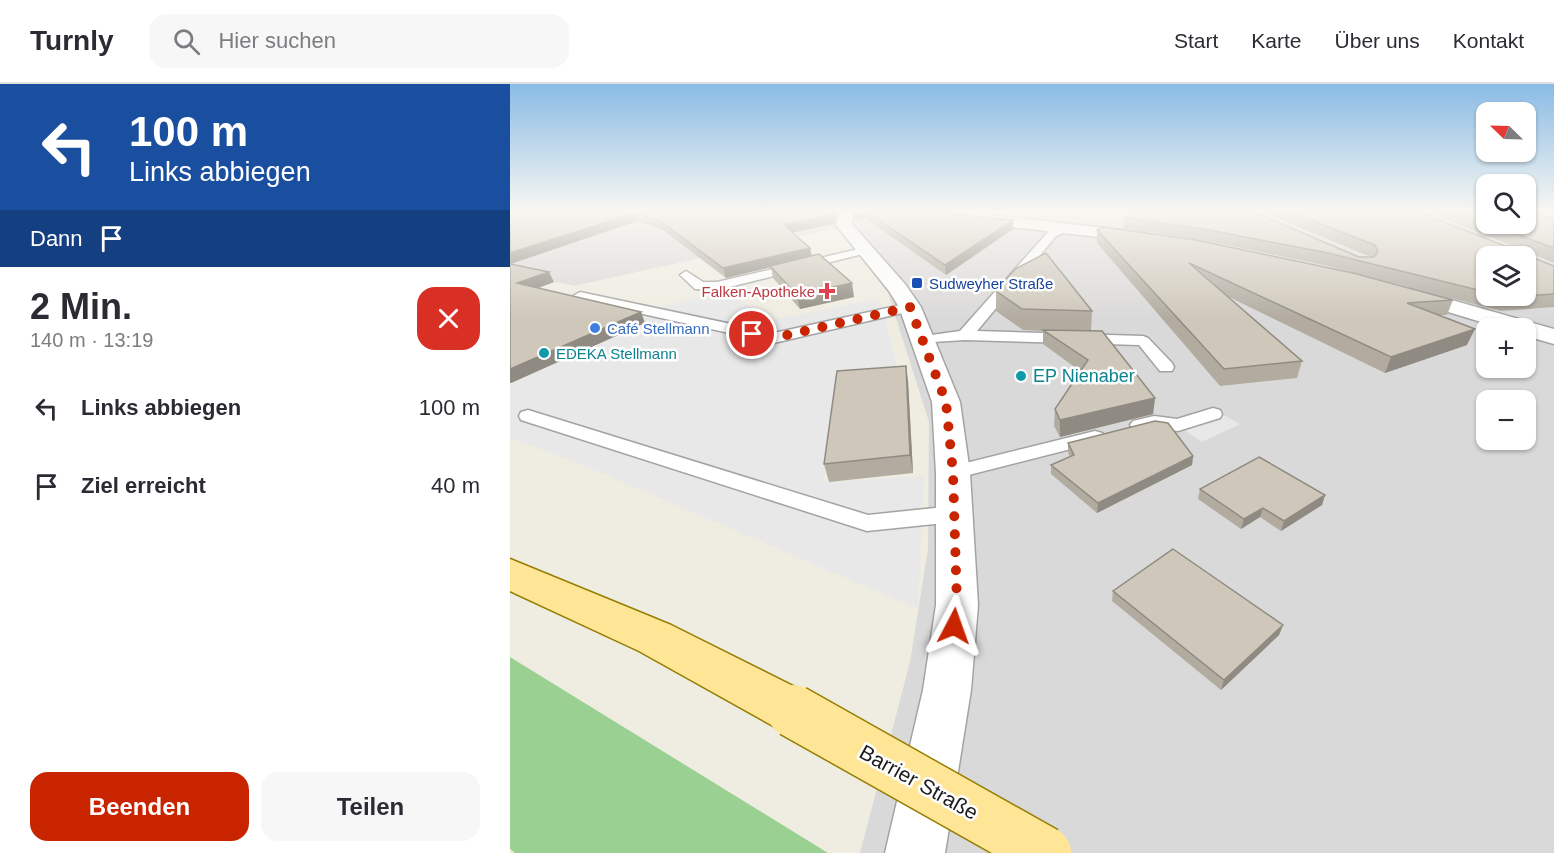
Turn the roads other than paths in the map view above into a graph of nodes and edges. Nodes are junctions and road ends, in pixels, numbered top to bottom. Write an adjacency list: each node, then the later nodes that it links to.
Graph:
1 (1040, 248): 7 (lane)
2 (867, 250): 3 (lane); 6 (street)
3 (686, 275)
4 (1396, 291): 8 (street)
5 (580, 296): 6 (lane)
6 (916, 323): 7 (lane); 12 (street)
7 (965, 335): 9 (lane)
8 (1554, 337)
9 (1166, 367)
10 (1213, 414): 12 (lane)
11 (528, 416): 12 (lane)
12 (954, 493): 14 (street)
13 (510, 574): 15 (main road, Barrier Straße, bridge)
14 (915, 853)
15 (1045, 853)

